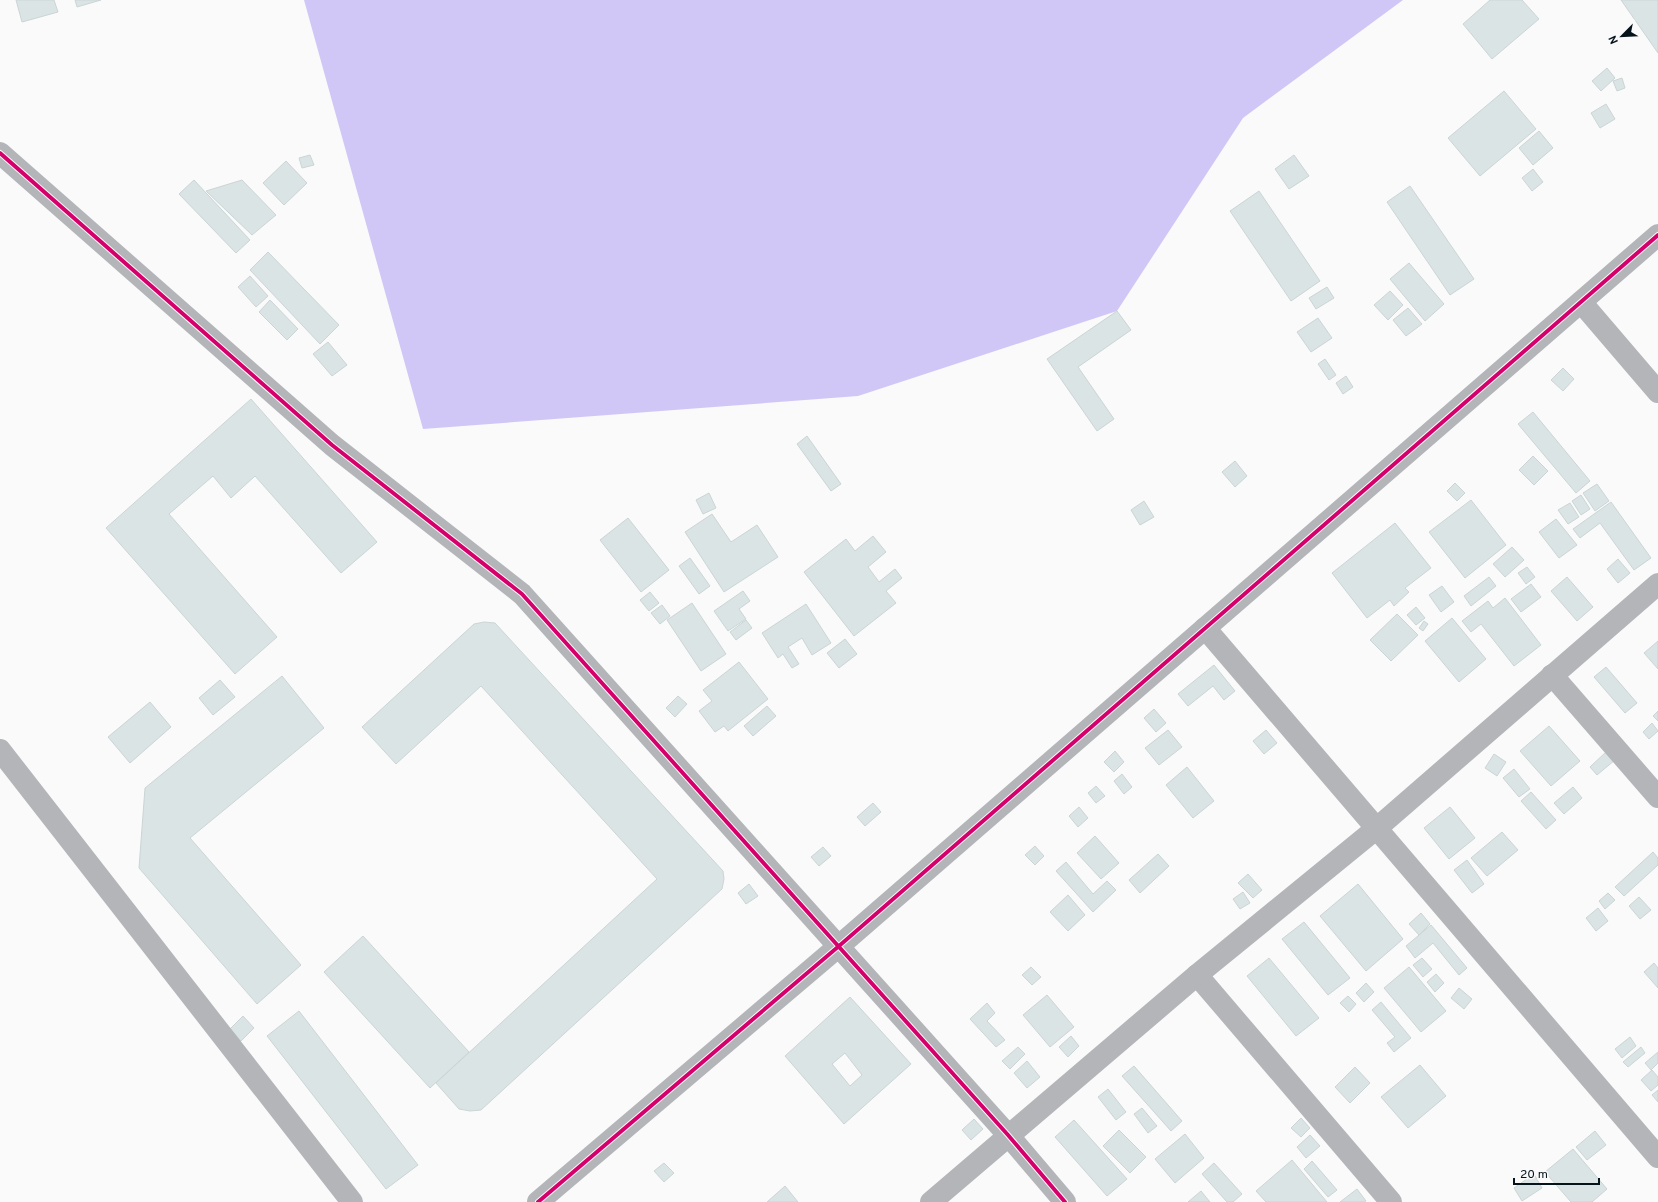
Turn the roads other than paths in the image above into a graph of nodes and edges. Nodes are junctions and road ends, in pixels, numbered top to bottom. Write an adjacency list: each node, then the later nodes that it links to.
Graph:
1 (0, 153): 11 (street)
2 (1658, 235): 3 (street)
3 (1581, 302): 4 (street); 6 (street)
4 (1658, 392)
5 (1658, 584): 7 (street)
6 (1205, 628): 10 (street); 11 (street)
7 (1552, 675): 9 (street); 10 (street)
8 (0, 750): 15 (street)
9 (1658, 797)
10 (1377, 828): 12 (street); 14 (street)
11 (839, 946): 13 (street); 16 (street)
12 (1197, 975): 13 (street); 19 (street)
13 (1008, 1135): 17 (street); 18 (street)
14 (1658, 1157)
15 (352, 1202)
16 (538, 1202)
17 (932, 1202)
18 (1065, 1202)
19 (1391, 1202)

